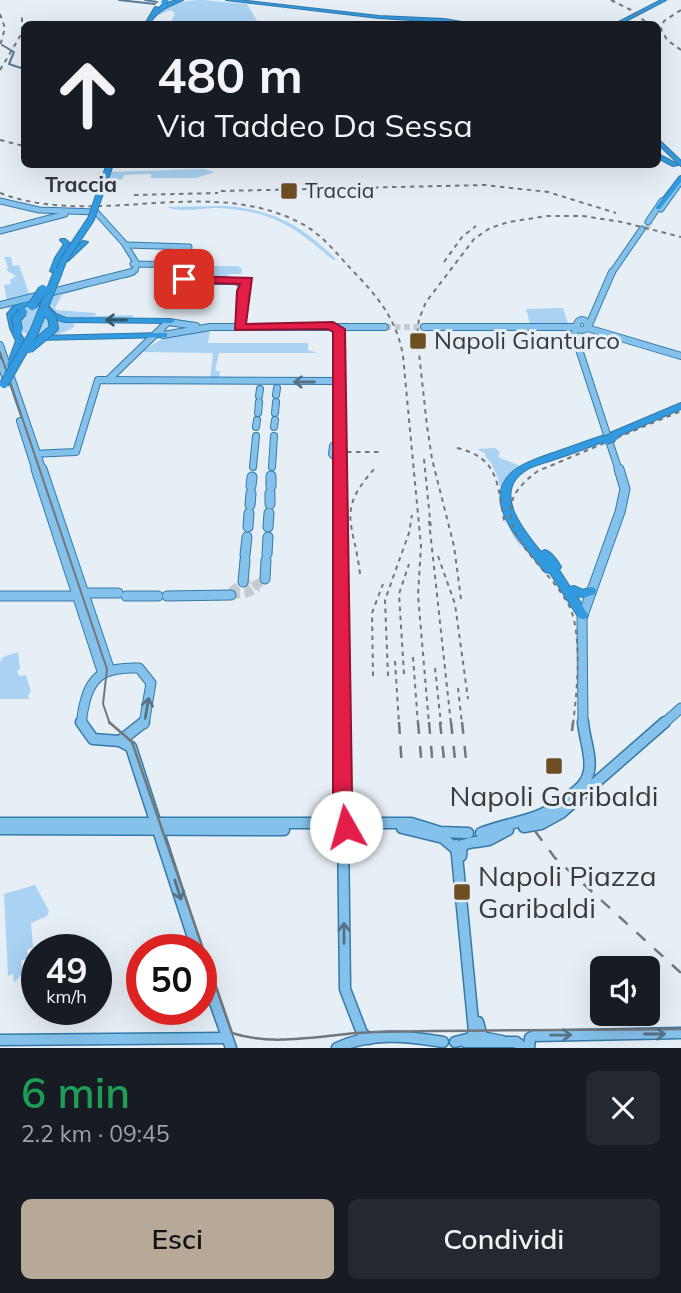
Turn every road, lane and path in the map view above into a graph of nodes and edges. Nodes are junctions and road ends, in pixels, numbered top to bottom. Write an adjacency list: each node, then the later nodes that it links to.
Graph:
1 (168, 0): 7 (highway); 7 (highway); 10 (highway)
2 (220, 0): 6 (highway)
3 (228, 0): 6 (highway)
4 (236, 0): 8 (highway)
5 (664, 1): 12 (highway); 13 (highway)
6 (256, 3): 8 (highway)
7 (158, 10): 9 (highway)
8 (424, 19): 11 (highway)
9 (150, 21)
10 (150, 21)
11 (444, 21)
12 (627, 21)
13 (628, 21)
14 (661, 148): 16 (highway)
15 (661, 148): 16 (highway)
16 (680, 166)
17 (108, 168): 21 (highway, bridge)
18 (681, 179): 20 (main road); 20 (highway); 20 (main road)
19 (0, 201): 22 (main road)
20 (658, 208)
21 (93, 210): 22 (main road); 25 (main road); 27 (highway, bridge); 28 (highway, bridge); 32 (highway, bridge)
22 (65, 213): 23 (main road)
23 (0, 231)
24 (642, 231): 42 (main road)
25 (115, 237): 29 (main road); 31 (main road)
26 (53, 239): 27 (highway)
27 (63, 240): 28 (highway, bridge); 32 (highway)
28 (85, 242): 32 (highway, bridge)
29 (127, 245): 30 (main road); 31 (main road)
30 (186, 265): 31 (main road); 38 (main road)
31 (134, 266): 33 (main road)
32 (56, 271): 34 (highway, bridge); 35 (highway, bridge); 47 (highway, bridge)
33 (0, 305)
34 (23, 312): 43 (highway, bridge); 47 (highway, bridge)
35 (61, 320): 36 (highway, one-way to 35); 47 (highway, bridge)
36 (172, 321): 37 (main road); 43 (main road)
37 (183, 326): 38 (main road); 43 (main road)
38 (239, 327): 39 (main road)
39 (337, 327): 40 (main road); 49 (main road)
40 (385, 327)
41 (424, 327): 42 (main road)
42 (584, 328): 45 (main road); 62 (main road)
43 (162, 333): 48 (main road)
44 (0, 345): 55 (main road)
45 (681, 356)
46 (0, 362): 55 (main road)
47 (13, 365): 50 (highway, bridge); 51 (highway, bridge)
48 (108, 380): 53 (main road); 55 (main road)
49 (338, 381): 52 (main road, one-way to 52); 69 (main road)
50 (0, 382)
51 (0, 389)
52 (276, 390): 53 (main road); 56 (main road)
53 (260, 391): 57 (main road)
54 (681, 407): 58 (highway)
55 (34, 453): 59 (main road)
56 (265, 579)
57 (243, 582)
58 (572, 593): 62 (highway); 62 (highway)
59 (80, 594): 60 (main road); 61 (main road); 63 (main road)
60 (231, 594)
61 (0, 595)
62 (586, 603): 67 (main road)
63 (106, 670): 65 (main road, one-way to 63); 66 (main road)
64 (681, 708): 67 (main road)
65 (140, 730): 66 (main road); 71 (main road)
66 (120, 741): 71 (main road)
67 (595, 774): 73 (main road)
68 (0, 823): 71 (main road)
69 (343, 826): 70 (main road); 71 (main road); 78 (main road, one-way to 69)
70 (410, 826): 73 (main road); 74 (main road)
71 (159, 827): 72 (main road); 75 (main road, one-way to 75)
72 (0, 829)
73 (473, 837): 74 (main road); 80 (main road)
74 (456, 849): 82 (main road)
75 (192, 934)
76 (217, 1009): 81 (main road)
77 (681, 1033): 84 (main road, one-way to 77)
78 (369, 1039): 82 (main road); 83 (main road)
79 (0, 1040): 81 (main road)
80 (502, 1041): 82 (main road); 84 (main road)
81 (229, 1043)
82 (444, 1044)
83 (337, 1048)
84 (527, 1048)

